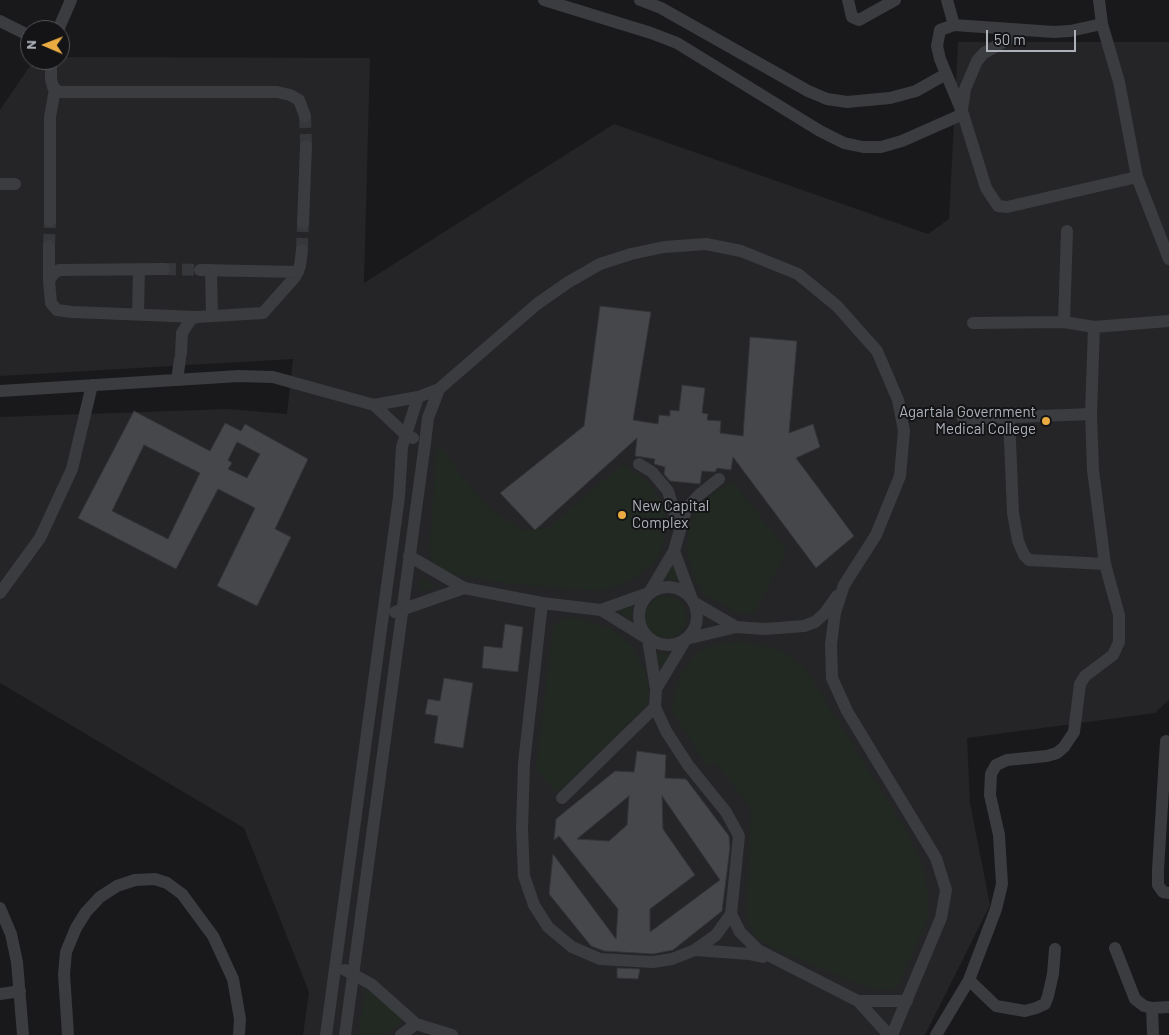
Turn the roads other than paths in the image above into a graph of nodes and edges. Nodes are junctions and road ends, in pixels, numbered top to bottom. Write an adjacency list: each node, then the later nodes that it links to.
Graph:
1 (71, 0): 9 (street)
2 (544, 0): 18 (street)
3 (640, 0): 8 (street)
4 (848, 0): 5 (street)
5 (895, 0)
6 (946, 0): 11 (street)
7 (1099, 0): 12 (street)
8 (661, 4): 16 (street)
9 (62, 20)
10 (0, 21): 14 (street)
11 (954, 24): 13 (street); 16 (street)
12 (1102, 24): 13 (street); 21 (street)
13 (1024, 30): 18 (street)
14 (20, 31)
15 (51, 70): 17 (street)
16 (946, 74): 18 (street)
17 (55, 89): 19 (street); 24 (street)
18 (962, 112): 21 (street)
19 (305, 116)
20 (306, 146): 25 (street)
21 (1137, 177): 29 (street)
22 (0, 184): 23 (street)
23 (15, 184)
24 (50, 221)
25 (303, 223)
26 (1066, 231): 38 (street)
27 (49, 246): 33 (street)
28 (302, 250): 32 (street)
29 (1169, 259)
30 (140, 269): 31 (street); 33 (street); 34 (street)
31 (164, 269)
32 (298, 272): 35 (street); 35 (street)
33 (49, 281): 34 (street)
34 (138, 314): 36 (street)
35 (212, 316): 36 (street)
36 (197, 317): 41 (street)
37 (973, 322): 38 (street)
38 (1064, 322): 40 (street)
39 (1169, 322): 40 (street)
40 (1094, 327): 47 (street)
41 (177, 380): 42 (street); 46 (street)
42 (92, 385): 44 (street); 60 (street)
43 (439, 389): 45 (street); 51 (street); 58 (street)
44 (0, 392)
45 (418, 397): 46 (street); 50 (street)
46 (374, 405): 50 (street)
47 (1091, 414): 48 (street); 57 (street)
48 (1010, 417): 49 (street); 57 (street)
49 (963, 419)
50 (407, 436): 51 (street); 66 (street)
51 (425, 442): 56 (street)
52 (639, 464): 54 (street)
53 (719, 480): 54 (street)
54 (679, 528): 55 (street)
55 (674, 551): 61 (street); 62 (street)
56 (409, 556): 59 (street); 65 (street)
57 (1104, 564): 83 (street)
58 (844, 585): 67 (street); 86 (street)
59 (464, 588): 63 (street); 65 (street)
60 (0, 593)
61 (649, 593): 62 (street); 64 (street); 68 (street)
62 (693, 602): 67 (street); 69 (street)
63 (542, 603): 64 (street); 79 (street)
64 (601, 610): 68 (street)
65 (402, 611): 66 (street); 82 (street)
66 (383, 615): 81 (street)
67 (736, 627): 69 (street)
68 (648, 639): 69 (street); 70 (street)
69 (686, 640): 70 (street)
70 (656, 689): 71 (street)
71 (655, 707): 73 (street); 76 (street)
72 (1166, 741): 74 (street)
73 (562, 798)
74 (1169, 893)
75 (0, 908): 84 (street)
76 (731, 914): 79 (street); 80 (street)
77 (1115, 948): 89 (street)
78 (1055, 949): 83 (street)
79 (695, 950): 80 (street)
80 (771, 958): 87 (street)
81 (336, 967): 82 (street); 94 (street)
82 (352, 973): 90 (street); 95 (street)
83 (970, 980): 99 (street)
84 (20, 991): 85 (street); 91 (street)
85 (0, 994)
86 (907, 1001): 87 (street); 98 (street)
87 (858, 1002): 98 (street)
88 (1169, 1007): 89 (street)
89 (1152, 1008): 100 (street)
90 (416, 1024): 96 (street); 97 (street)
91 (23, 1035)
92 (68, 1035): 93 (street)
93 (239, 1035)
94 (326, 1035)
95 (345, 1035)
96 (401, 1035)
97 (452, 1035)
98 (890, 1035)
99 (936, 1035)
100 (1154, 1035)

